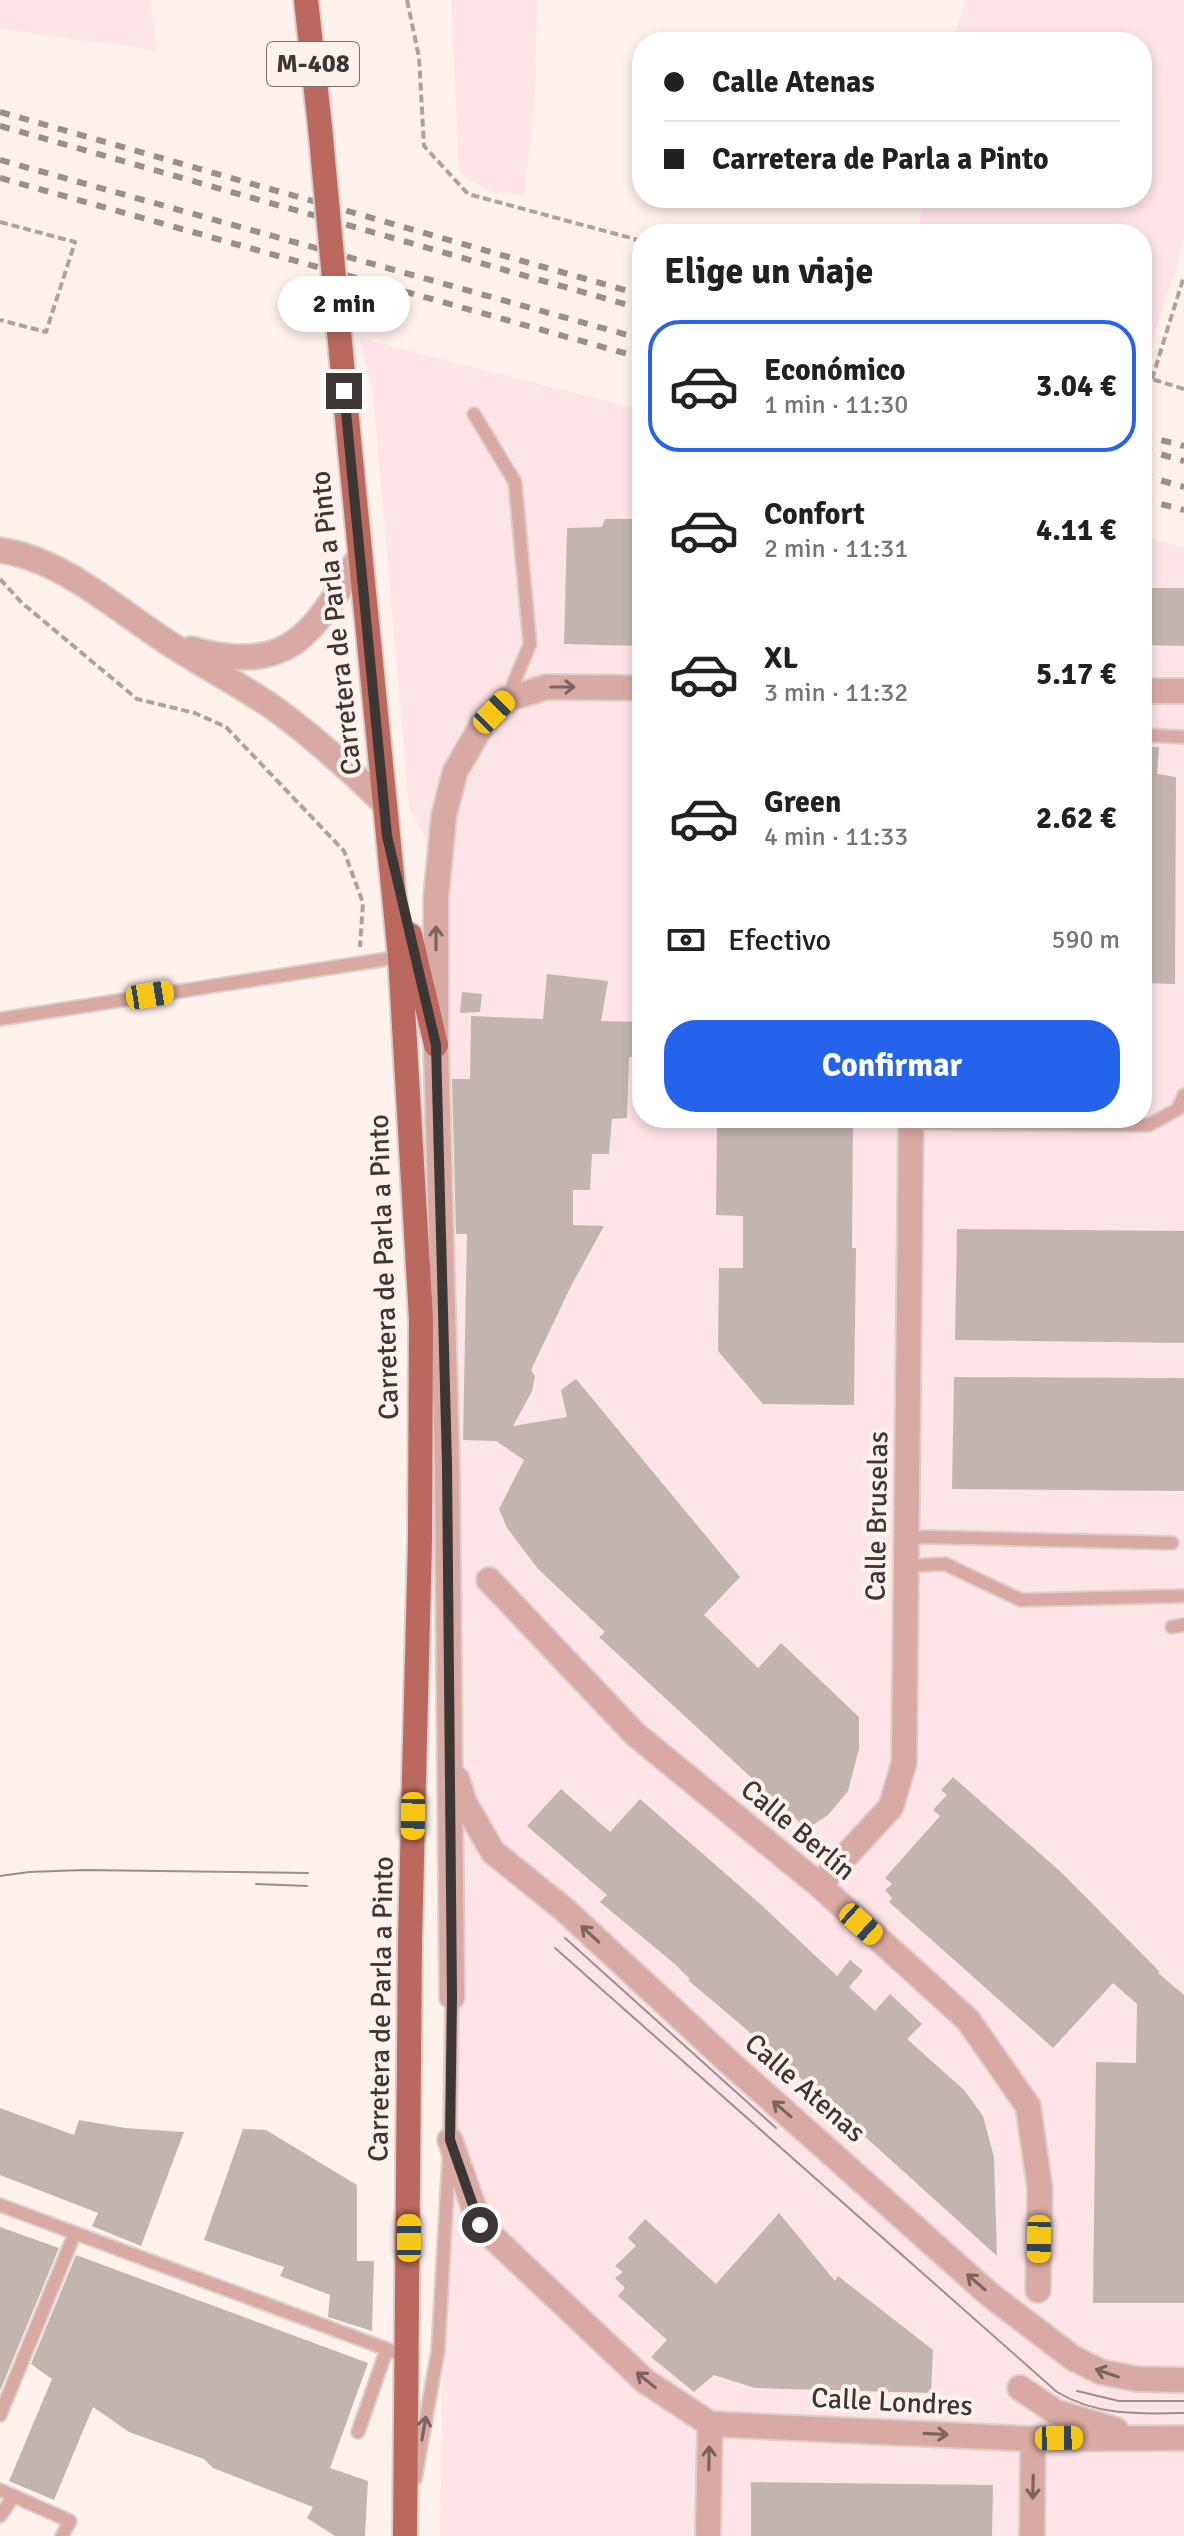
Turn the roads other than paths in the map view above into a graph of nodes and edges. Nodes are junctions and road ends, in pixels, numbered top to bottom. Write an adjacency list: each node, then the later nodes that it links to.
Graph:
1 (306, 0): 4 (main road, Carretera de Parla a Pinto / M-408, bridge)
2 (474, 414): 9 (lane)
3 (0, 550): 5 (street)
4 (360, 556): 5 (street); 12 (main road, Carretera de Parla a Pinto / M-408)
5 (168, 643): 12 (street)
6 (632, 688): 9 (street, one-way to 6)
7 (1152, 691): 8 (street)
8 (1184, 691)
9 (507, 699): 16 (street, one-way to 9)
10 (1152, 735): 11 (lane)
11 (1184, 737)
12 (384, 803): 13 (main road, Carretera de Parla a Pinto / M-408)
13 (387, 836): 14 (main road, Carretera de Parla a Pinto / M-408); 16 (main road, M-408)
14 (400, 957): 15 (lane); 34 (main road, Carretera de Parla a Pinto / M-408)
15 (0, 1019)
16 (436, 1045): 25 (street)
17 (1184, 1095): 18 (lane)
18 (1152, 1123)
19 (911, 1128): 20 (street, Calle Bruselas)
20 (906, 1538): 21 (lane); 22 (street, Calle Bruselas)
21 (1172, 1543)
22 (906, 1566): 24 (lane); 26 (street, Calle Bruselas)
23 (489, 1580): 26 (street, Calle Berlín)
24 (1184, 1596)
25 (450, 1758): 27 (street); 32 (street, Calle Atenas, one-way to 25)
26 (819, 1885): 31 (street, Calle Berlín)
27 (452, 1997): 28 (lane)
28 (450, 2140): 38 (street, one-way to 28); 46 (lane, one-way to 28)
29 (0, 2205): 30 (lane)
30 (75, 2233): 34 (lane); 37 (lane)
31 (1038, 2290): 32 (street); 33 (street, Calle Berlín)
32 (1003, 2304): 33 (street, Calle Atenas)
33 (1037, 2331): 35 (street, Calle Atenas, one-way to 33)
34 (398, 2353): 39 (lane); 46 (main road, Carretera de Parla a Pinto / M-408)
35 (1184, 2380)
36 (1020, 2388): 40 (street)
37 (0, 2415)
38 (710, 2424): 42 (street, Calle Londres, one-way to 42); 48 (street, one-way to 38)
39 (358, 2432)
40 (1135, 2436): 41 (street, Calle Londres); 42 (street, Calle Londres)
41 (1184, 2438)
42 (1033, 2439): 49 (street, one-way to 49)
43 (0, 2490): 44 (lane)
44 (14, 2496): 45 (lane); 47 (lane)
45 (0, 2516)
46 (405, 2534)
47 (62, 2536)
48 (708, 2536)
49 (1032, 2536)

